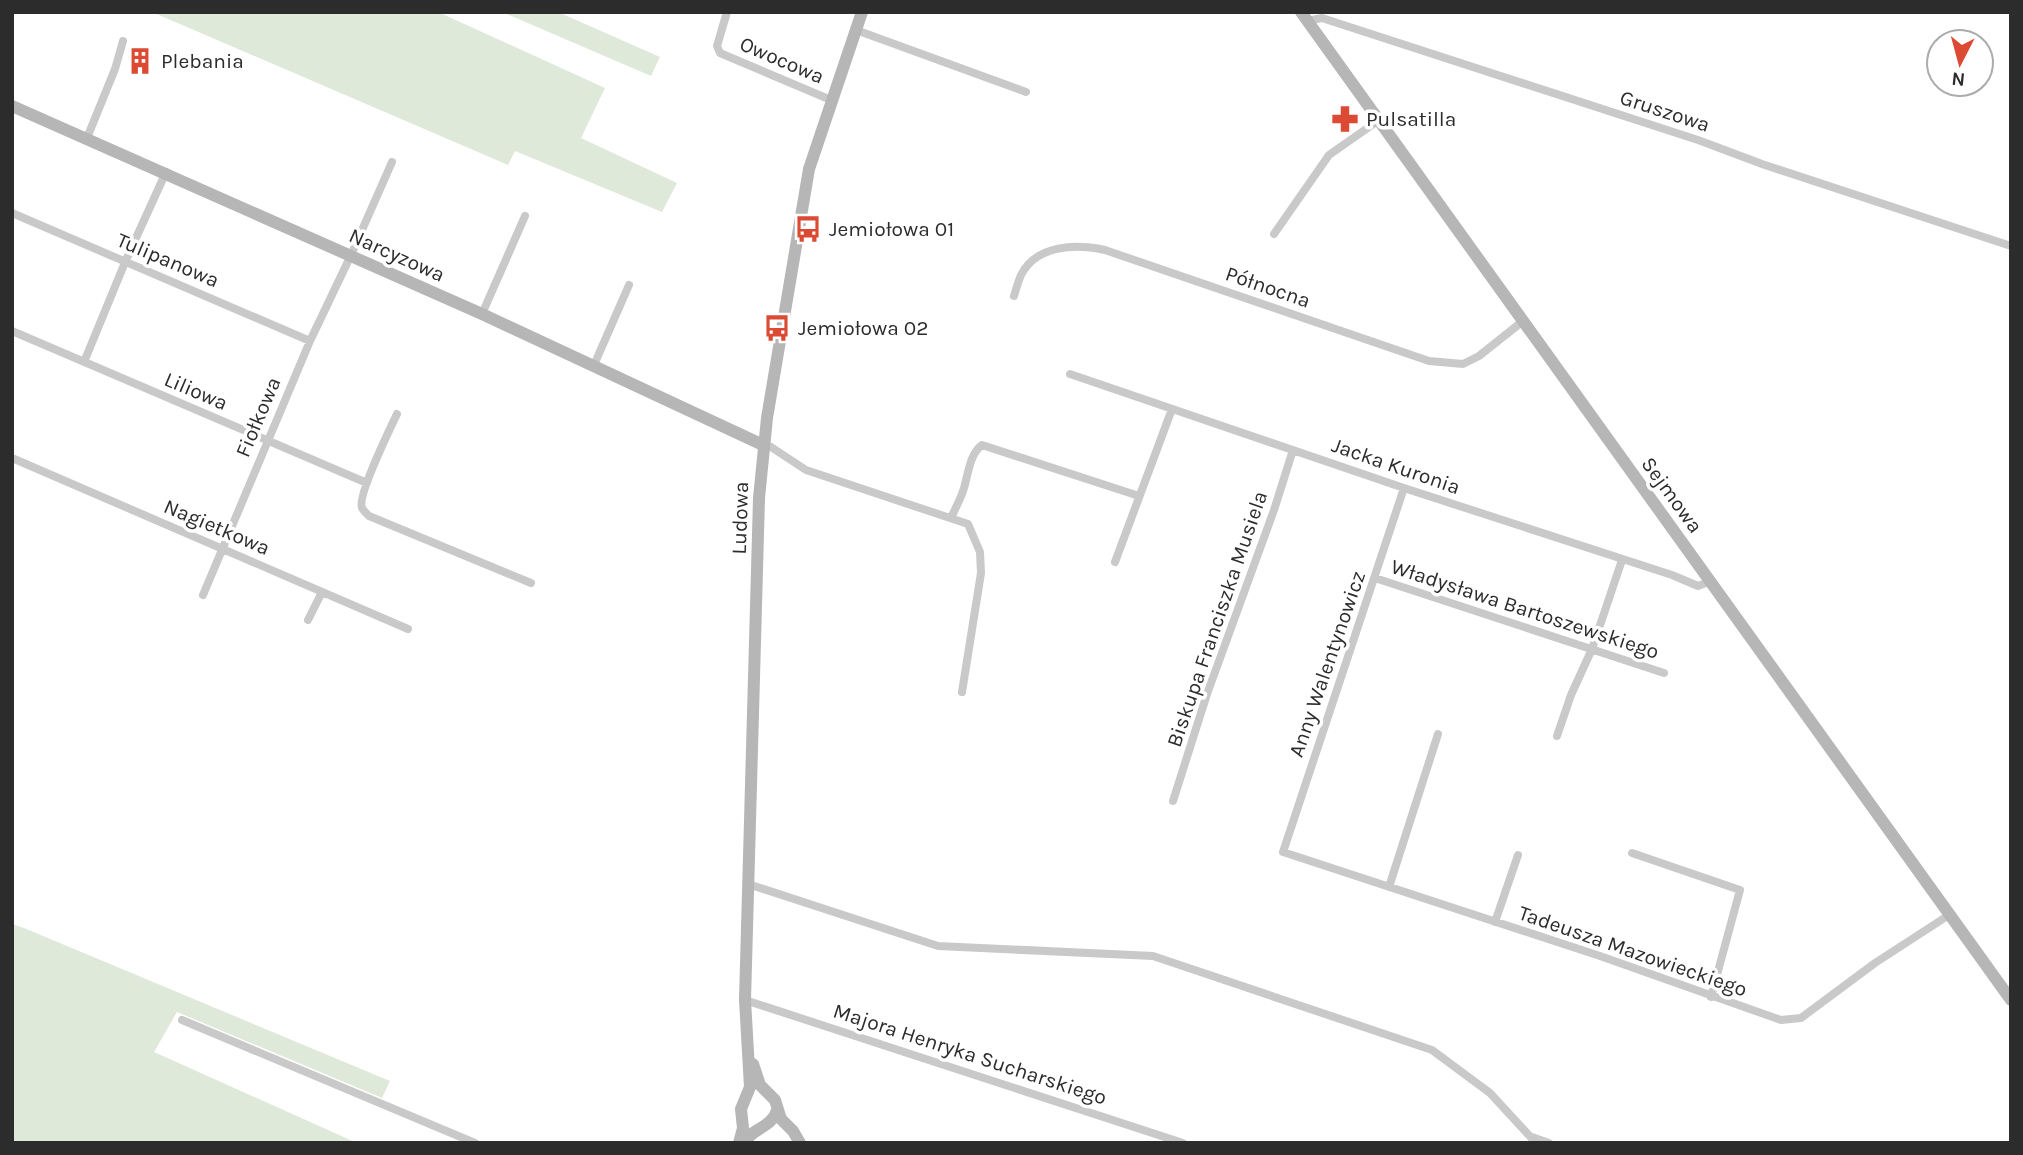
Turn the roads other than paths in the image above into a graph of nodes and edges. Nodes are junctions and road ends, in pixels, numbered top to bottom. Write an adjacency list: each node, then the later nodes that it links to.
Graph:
1 (727, 12): 7 (street, Owocowa)
2 (862, 12): 4 (main road, Ludowa)
3 (1304, 17): 9 (main road, Sejmowa); 16 (street, Gruszowa)
4 (856, 30): 6 (street); 7 (main road, Ludowa)
5 (123, 41): 10 (street)
6 (1026, 92)
7 (831, 100): 31 (main road, Ludowa)
8 (12, 106): 10 (main road, Narcyzowa)
9 (1379, 120): 15 (street); 22 (main road, Sejmowa)
10 (87, 138): 12 (main road, Narcyzowa)
11 (392, 162): 17 (street, Fiołkowa)
12 (166, 172): 17 (main road, Narcyzowa); 18 (street)
13 (12, 213): 18 (street, Tulipanowa)
14 (525, 216): 21 (street)
15 (1274, 233)
16 (2011, 246)
17 (351, 255): 21 (main road, Narcyzowa); 24 (street, Fiołkowa)
18 (126, 260): 24 (street, Tulipanowa); 25 (street)
19 (629, 285): 26 (street)
20 (1014, 296): 22 (street, Północna)
21 (482, 314): 26 (main road, Narcyzowa)
22 (1523, 321): 42 (main road, Sejmowa)
23 (12, 331): 25 (street, Liliowa)
24 (310, 341): 30 (street, Fiołkowa)
25 (85, 362): 30 (street, Liliowa)
26 (594, 365): 31 (main road, Narcyzowa)
27 (1070, 374): 28 (street, Jacka Kuronia)
28 (1172, 409): 32 (street, Jacka Kuronia); 36 (street)
29 (397, 414): 34 (street)
30 (267, 440): 34 (street, Liliowa); 38 (street, Fiołkowa)
31 (763, 445): 37 (street); 57 (main road, Ludowa)
32 (1293, 450): 35 (street, Jacka Kuronia); 53 (street, Biskupa Franciszka Musiela)
33 (12, 458): 38 (street, Nagietkowa)
34 (367, 483): 43 (street)
35 (1404, 488): 39 (street, Jacka Kuronia); 41 (street, Anny Walentynowicz)
36 (1139, 496): 37 (street); 40 (street)
37 (951, 517): 50 (street)
38 (223, 547): 44 (street, Nagietkowa); 45 (street, Fiołkowa)
39 (1622, 560): 42 (street, Jacka Kuronia); 48 (street)
40 (1115, 562)
41 (1375, 578): 48 (street, Władysława Bartoszewskiego); 54 (street, Anny Walentynowicz)
42 (1710, 581): 59 (main road, Sejmowa)
43 (531, 583)
44 (322, 592): 46 (street); 47 (street, Nagietkowa)
45 (203, 595)
46 (309, 620)
47 (408, 629)
48 (1592, 649): 49 (street, Władysława Bartoszewskiego); 52 (street)
49 (1664, 673)
50 (962, 692)
51 (1438, 734): 58 (street)
52 (1557, 736)
53 (1172, 800)
54 (1283, 852): 58 (street, Tadeusza Mazowieckiego)
55 (1632, 853): 61 (street)
56 (1518, 855): 60 (street)
57 (748, 884): 62 (main road, Ludowa); 71 (street)
58 (1389, 887): 60 (street, Tadeusza Mazowieckiego)
59 (1949, 915): 61 (street, Tadeusza Mazowieckiego); 63 (main road, Sejmowa)
60 (1495, 922): 61 (street, Tadeusza Mazowieckiego)
61 (1711, 997)
62 (745, 1000): 65 (main road, Ludowa); 75 (street, Majora Henryka Sucharskiego)
63 (2011, 1000)
64 (183, 1020): 72 (street)
65 (746, 1039): 66 (main road, Ludowa); 67 (main road, Ludowa)
66 (767, 1093): 67 (main road); 68 (main road, Ludowa)
67 (748, 1095): 69 (main road, Ludowa)
68 (777, 1110): 70 (main road, Ludowa); 74 (main road)
69 (743, 1117): 70 (main road); 73 (main road, Ludowa)
70 (764, 1126): 73 (main road, Ludowa); 74 (main road)
71 (1534, 1140): 76 (street)
72 (475, 1143)
73 (741, 1143)
74 (799, 1143)
75 (1183, 1143)
76 (1549, 1143)

